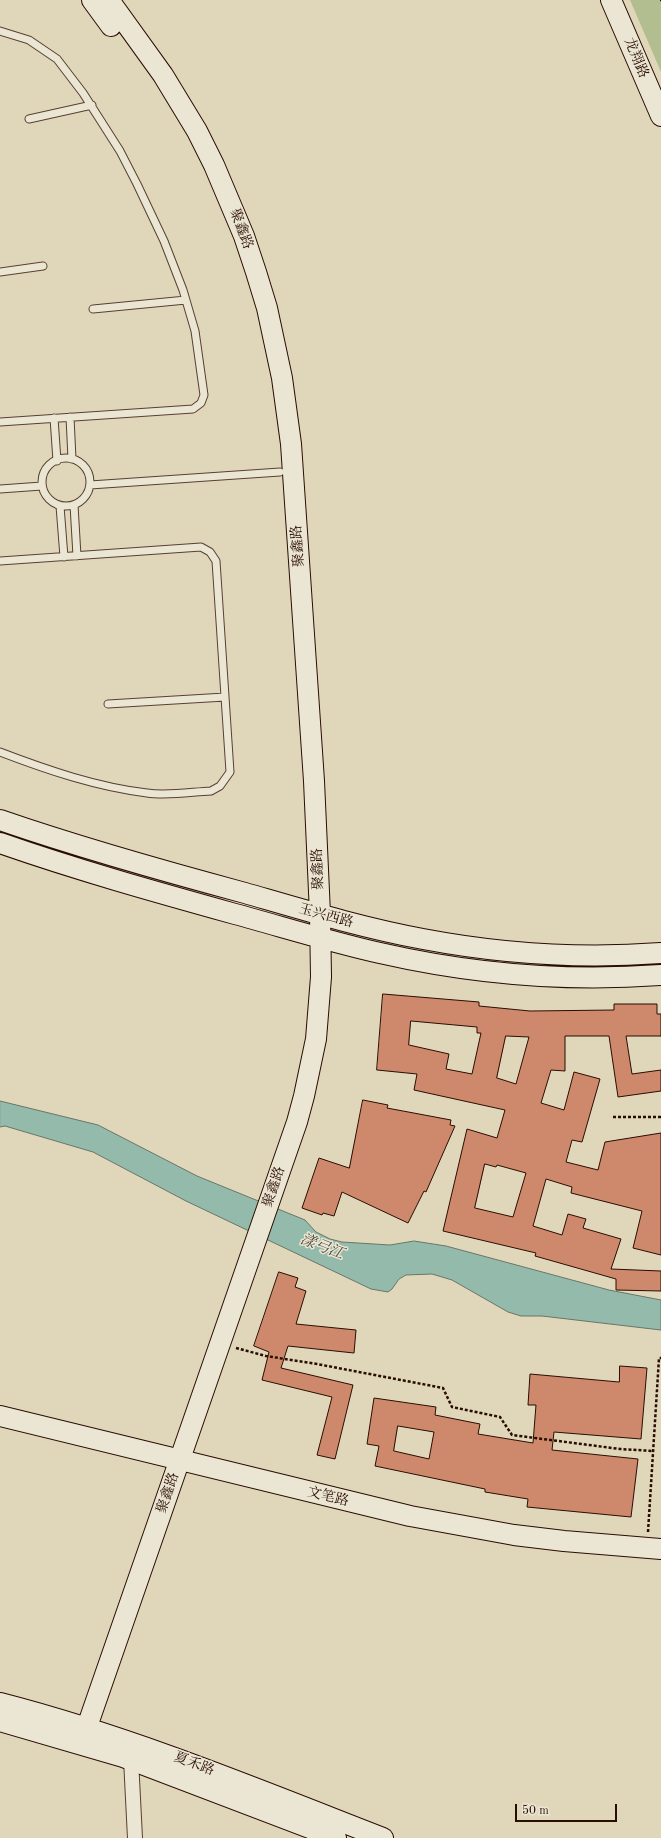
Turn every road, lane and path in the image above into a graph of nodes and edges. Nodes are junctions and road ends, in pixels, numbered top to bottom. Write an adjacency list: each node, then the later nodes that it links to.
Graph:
1 (92, 0): 17 (main road, 聚鑫路)
2 (109, 0): 31 (main road, 聚鑫路)
3 (611, 0): 6 (main road, 龙翔路)
4 (0, 31): 5 (lane)
5 (92, 105): 7 (lane); 10 (lane)
6 (661, 116)
7 (29, 119)
8 (43, 266): 9 (lane)
9 (0, 272)
10 (186, 300): 11 (lane); 12 (lane)
11 (93, 309)
12 (70, 417): 13 (lane); 15 (lane)
13 (54, 418): 14 (lane); 16 (lane)
14 (0, 422)
15 (72, 459): 16 (lane); 18 (lane)
16 (57, 460): 19 (lane)
17 (280, 472): 18 (lane); 31 (main road, 聚鑫路)
18 (90, 485): 21 (lane)
19 (42, 486): 20 (lane); 22 (lane)
20 (0, 489)
21 (74, 505): 22 (lane); 23 (lane)
22 (60, 506): 24 (lane)
23 (77, 556): 24 (lane); 26 (lane)
24 (64, 557): 25 (lane)
25 (0, 561)
26 (225, 696): 27 (lane); 28 (lane)
27 (108, 704)
28 (0, 752)
29 (0, 820): 31 (main road, 玉兴西路)
30 (0, 843): 32 (main road, 玉兴西路)
31 (313, 912): 32 (main road, 聚鑫路); 33 (main road, 玉兴西路)
32 (314, 936): 34 (main road, 玉兴西路); 37 (main road, 聚鑫路)
33 (661, 953)
34 (661, 975)
35 (613, 1117): 36 (path)
36 (661, 1117)
37 (247, 1245): 38 (main road, 聚鑫路); 42 (main road, 聚鑫路)
38 (220, 1344): 41 (path); 42 (main road, 聚鑫路)
39 (661, 1358): 41 (path)
40 (0, 1416): 42 (main road, 文笔路)
41 (653, 1451): 43 (path)
42 (173, 1459): 43 (main road, 文笔路); 46 (main road, 聚鑫路)
43 (654, 1549)
44 (0, 1703): 46 (main road, 夏禾路)
45 (0, 1721): 46 (main road, 夏禾路)
46 (78, 1734): 47 (main road, 夏禾路); 50 (main road, 夏禾路)
47 (130, 1759): 48 (street); 49 (main road, 夏禾路)
48 (135, 1838)
49 (336, 1838)
50 (383, 1838)

